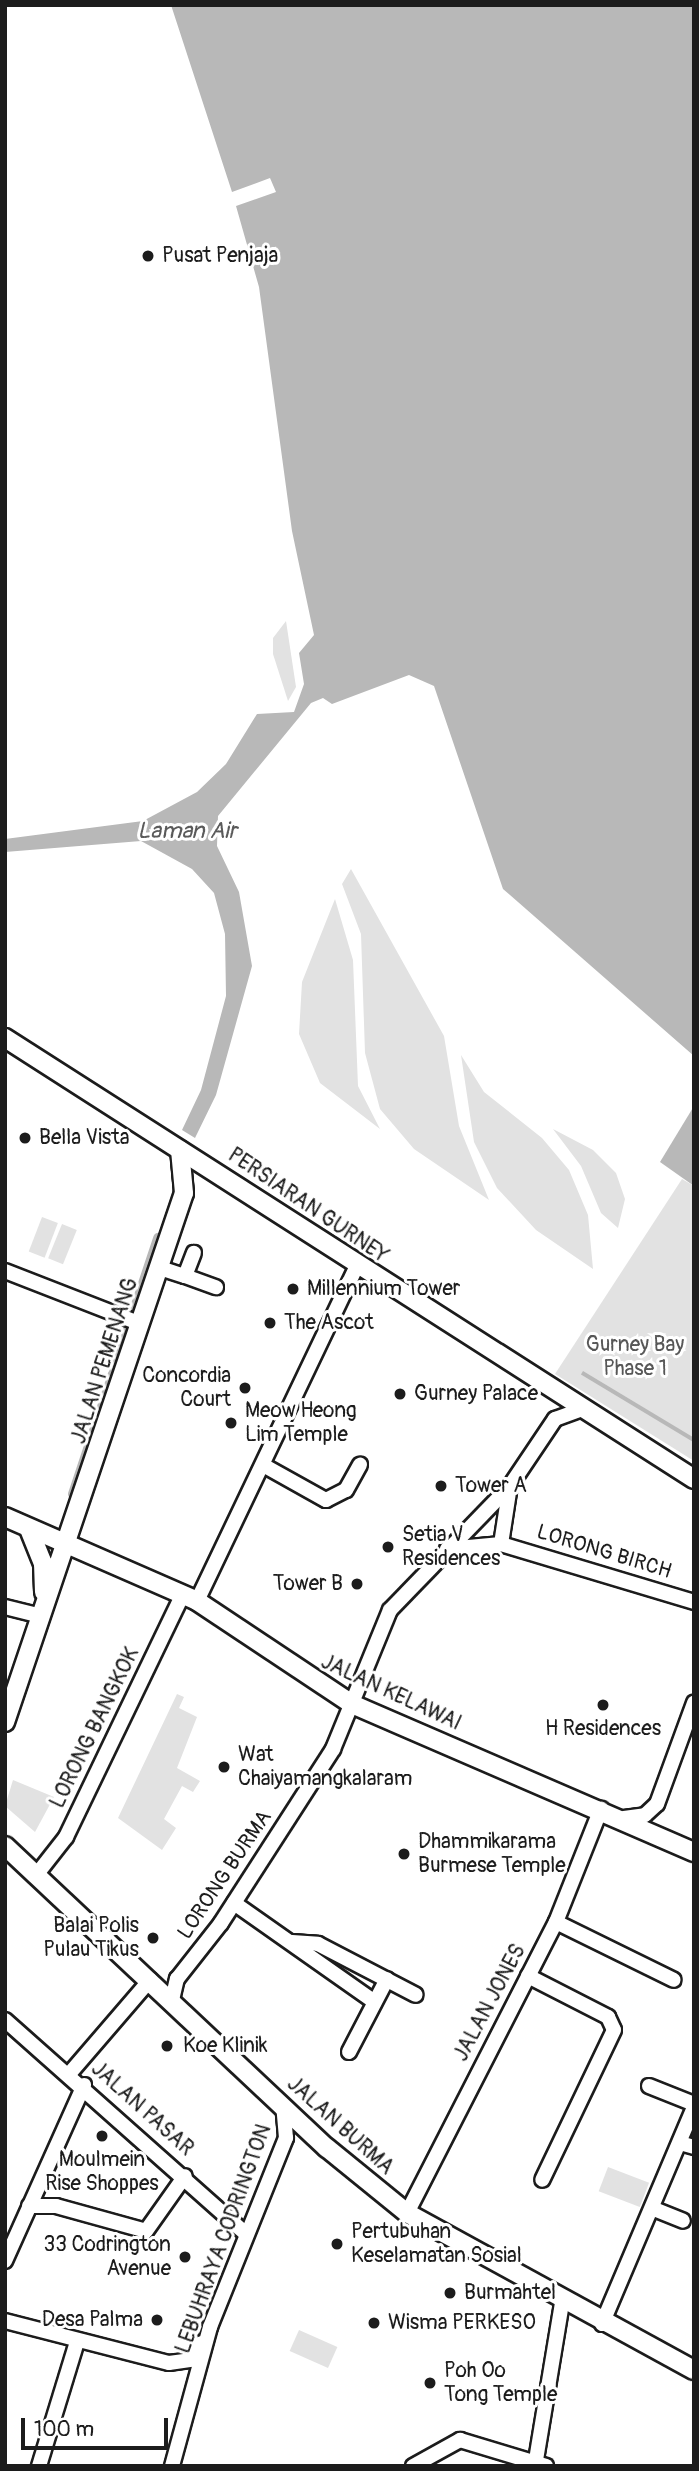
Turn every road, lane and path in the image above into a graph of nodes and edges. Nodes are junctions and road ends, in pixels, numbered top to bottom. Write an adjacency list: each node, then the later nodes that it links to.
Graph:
1 (5, 1038): 2 (main road, PERSIARAN GURNEY)
2 (180, 1150): 3 (main road, PERSIARAN GURNEY); 4 (main road, JALAN PEMENANG)
3 (236, 1188): 4 (main road); 6 (main road, PERSIARAN GURNEY)
4 (184, 1193): 7 (main road, JALAN PEMENANG)
5 (194, 1253): 9 (street)
6 (357, 1266): 12 (main road, PERSIARAN GURNEY); 13 (street, LORONG BANGKOK)
7 (160, 1268): 9 (street); 11 (main road, JALAN PEMENANG)
8 (6, 1272): 11 (street)
9 (185, 1276): 10 (street)
10 (216, 1287)
11 (133, 1321): 19 (main road, JALAN PEMENANG)
12 (580, 1410): 15 (main road, PERSIARAN GURNEY); 16 (street, LORONG BURMA)
13 (263, 1465): 14 (street); 22 (street, LORONG BANGKOK)
14 (360, 1465)
15 (694, 1479)
16 (510, 1486): 20 (street); 21 (street, LORONG BURMA)
17 (5, 1517): 18 (main road, JALAN KELAWAI)
18 (29, 1528): 19 (main road, JALAN KELAWAI); 25 (main road)
19 (67, 1544): 22 (main road, JALAN KELAWAI); 25 (main road, JALAN PEMENANG)
20 (501, 1544): 21 (street, LORONG BIRCH); 23 (street, LORONG BIRCH)
21 (442, 1550): 27 (street, LORONG BURMA)
22 (190, 1598): 27 (main road, JALAN KELAWAI); 33 (street, LORONG BANGKOK)
23 (694, 1602)
24 (5, 1606): 25 (street)
25 (41, 1611): 28 (main road, JALAN PEMENANG)
26 (694, 1703): 30 (street)
27 (352, 1704): 29 (main road, JALAN KELAWAI); 34 (street, LORONG BURMA)
28 (5, 1722)
29 (601, 1809): 30 (main road, JALAN KELAWAI); 35 (street, JALAN JONES)
30 (624, 1818): 32 (main road, JALAN KELAWAI)
31 (5, 1846): 33 (main road, JALAN BURMA)
32 (694, 1852)
33 (37, 1874): 39 (main road, JALAN BURMA)
34 (234, 1903): 36 (street); 42 (street, LORONG BURMA)
35 (556, 1922): 37 (street, JALAN JONES); 40 (street)
36 (292, 1942): 38 (street); 43 (street)
37 (528, 1976): 53 (street); 58 (street, JALAN JONES)
38 (387, 1979): 41 (street); 43 (street)
39 (150, 1980): 42 (main road, JALAN BURMA); 46 (street)
40 (674, 1980)
41 (416, 1995)
42 (172, 2000): 50 (main road, JALAN BURMA)
43 (375, 2002): 45 (street)
44 (5, 2020): 46 (street, JALAN PASAR)
45 (349, 2052)
46 (70, 2073): 47 (street, JALAN PASAR)
47 (84, 2085): 52 (street, JALAN PASAR); 54 (street)
48 (649, 2086): 49 (street)
49 (694, 2105): 51 (street)
50 (283, 2106): 58 (main road, JALAN BURMA); 60 (street, LEBUHRAYA CODRINGTON)
51 (687, 2145): 57 (street)
52 (185, 2176): 56 (street); 60 (street, JALAN PASAR)
53 (542, 2180)
54 (39, 2185): 55 (street); 56 (street)
55 (29, 2206): 56 (street); 61 (street)
56 (56, 2206)
57 (654, 2209): 59 (street); 64 (street)
58 (407, 2213): 62 (main road, JALAN BURMA)
59 (683, 2221)
60 (246, 2234): 65 (street, LEBUHRAYA CODRINGTON)
61 (5, 2261)
62 (562, 2303): 64 (main road, JALAN BURMA); 70 (street)
63 (5, 2321): 66 (street)
64 (602, 2324): 68 (main road, JALAN BURMA)
65 (210, 2327): 67 (street); 69 (street, LEBUHRAYA CODRINGTON)
66 (77, 2342): 67 (street); 71 (street)
67 (169, 2363): 69 (street)
68 (694, 2370)
69 (187, 2402): 72 (street, LEBUHRAYA CODRINGTON)
70 (538, 2465): 73 (street)
71 (39, 2466)
72 (172, 2466)
73 (413, 2466)

